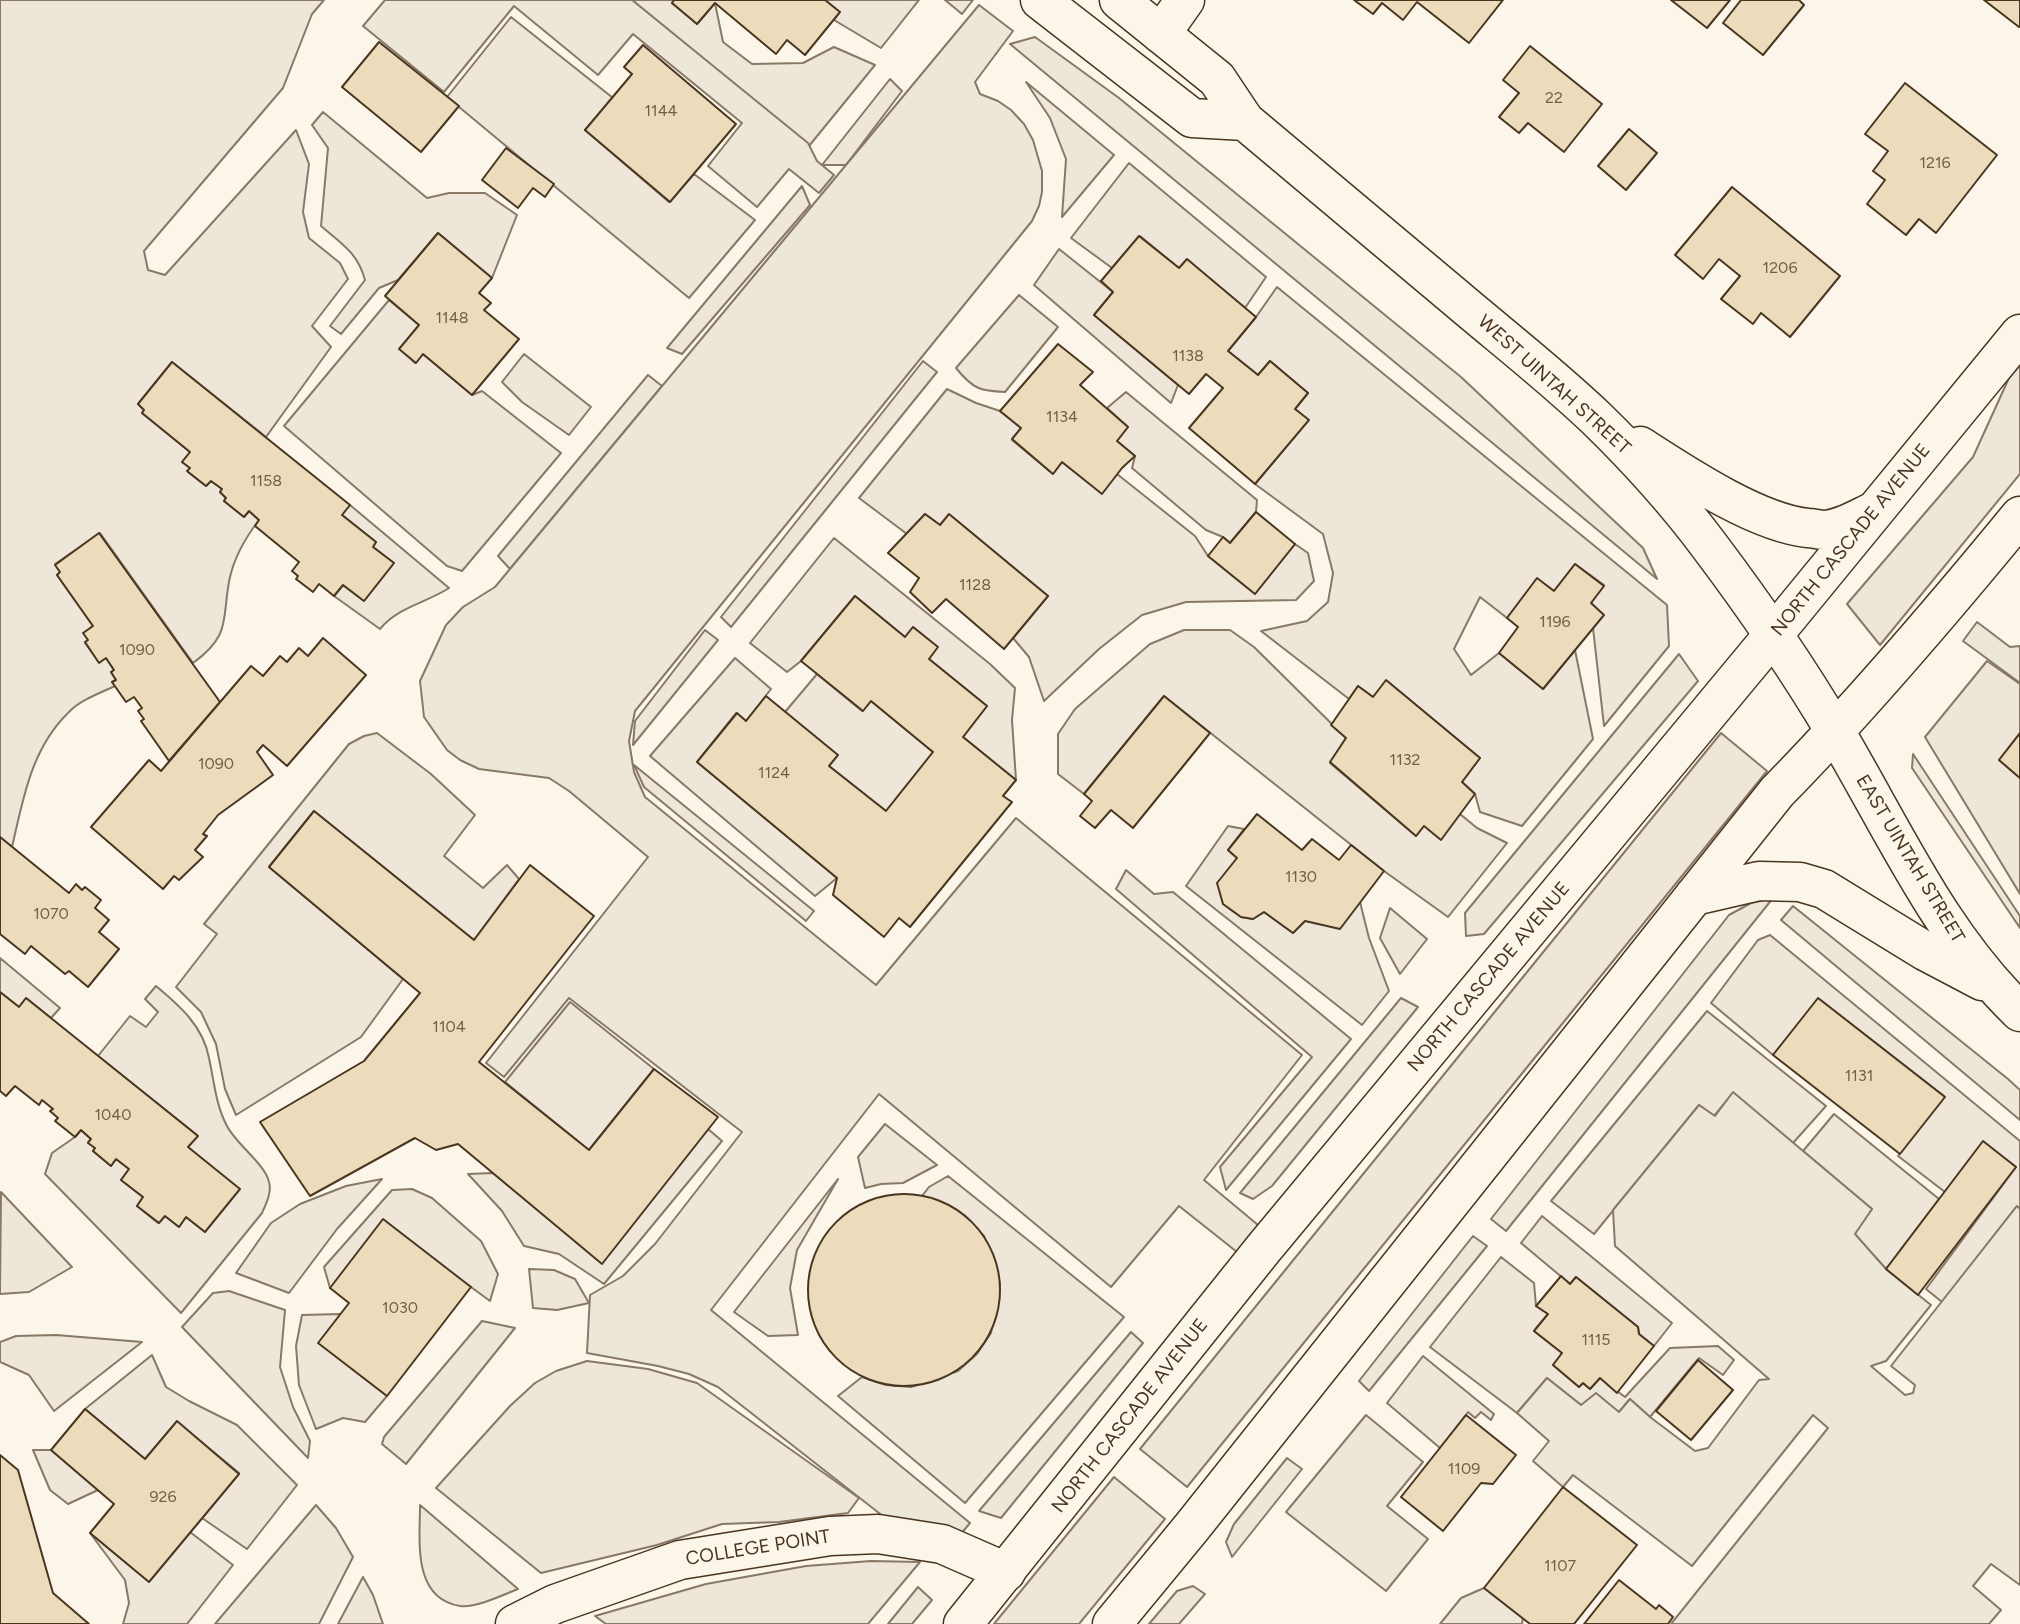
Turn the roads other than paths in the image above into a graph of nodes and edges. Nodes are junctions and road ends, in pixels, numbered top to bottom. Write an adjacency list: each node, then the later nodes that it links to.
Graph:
1 (1040, 0): 5 (main road)
2 (1119, 0): 4 (main road, WEST UINTAH STREET)
3 (1185, 0): 4 (main road)
4 (1161, 34): 5 (main road, WEST UINTAH STREET)
5 (1245, 121): 7 (main road, WEST UINTAH STREET)
6 (2020, 334): 8 (main road, NORTH CASCADE AVENUE)
7 (1595, 418): 8 (main road); 10 (main road, WEST UINTAH STREET)
8 (1876, 510): 10 (main road, NORTH CASCADE AVENUE)
9 (2020, 516): 11 (main road)
10 (1774, 634): 11 (main road, WEST UINTAH STREET); 14 (main road, NORTH CASCADE AVENUE)
11 (1836, 732): 12 (main road); 13 (main road, EAST UINTAH STREET)
12 (1694, 897): 13 (main road); 17 (main road)
13 (2008, 1000)
14 (1006, 1572): 15 (main road, COLLEGE POINT); 16 (main road, NORTH CASCADE AVENUE)
15 (515, 1624)
16 (963, 1624)
17 (1112, 1624)

